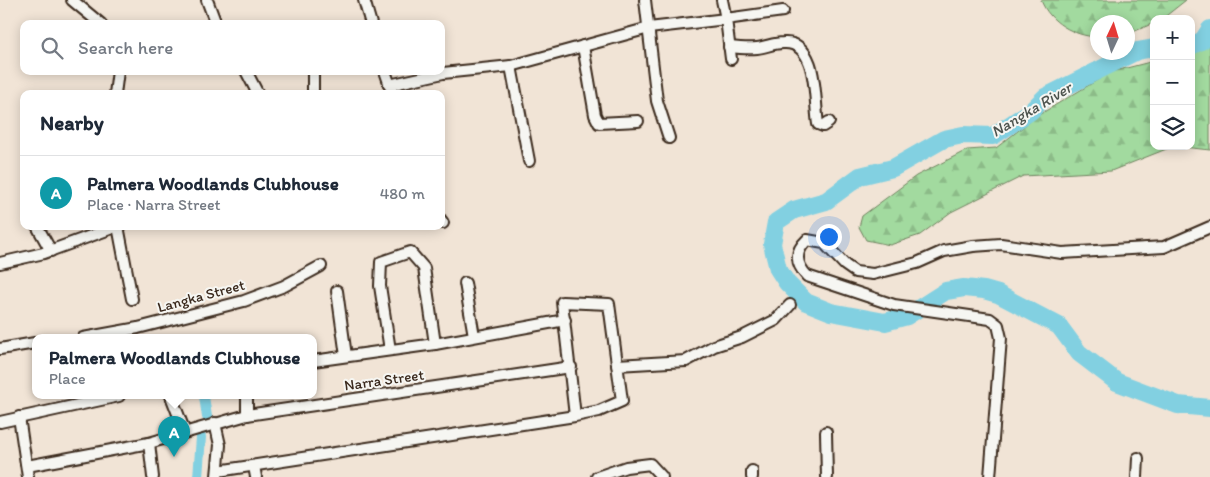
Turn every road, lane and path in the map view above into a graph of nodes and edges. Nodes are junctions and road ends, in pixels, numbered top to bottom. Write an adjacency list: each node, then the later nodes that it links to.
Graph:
1 (72, 0): 7 (street)
2 (207, 0): 8 (street)
3 (364, 0): 9 (street)
4 (645, 0): 11 (street)
5 (722, 0): 10 (street)
6 (782, 11): 10 (street)
7 (96, 20)
8 (214, 20)
9 (370, 20)
10 (726, 20): 11 (street); 13 (street)
11 (649, 28): 12 (street); 28 (street)
12 (582, 46): 15 (street); 26 (street)
13 (729, 47): 14 (street); 27 (street)
14 (731, 59)
15 (511, 66): 16 (street); 29 (street)
16 (445, 72)
17 (117, 75): 23 (street)
18 (248, 75): 24 (street)
19 (313, 75): 25 (street)
20 (386, 75): 22 (street)
21 (434, 75): 22 (street)
22 (391, 89)
23 (116, 90)
24 (256, 90)
25 (313, 90)
26 (638, 121)
27 (829, 122)
28 (669, 138)
29 (529, 161)
30 (1210, 227): 73 (street)
31 (39, 230): 34 (street)
32 (107, 230): 34 (street)
33 (119, 230): 39 (street)
34 (50, 251): 35 (street)
35 (0, 263)
36 (321, 266): 42 (street, Langka Street)
37 (465, 283): 43 (street)
38 (337, 291): 48 (street)
39 (132, 299)
40 (790, 305): 50 (street)
41 (565, 320): 43 (street); 50 (street); 51 (street)
42 (105, 334)
43 (474, 336): 45 (street)
44 (32, 344): 46 (street)
45 (435, 344): 47 (street); 47 (street)
46 (0, 349)
47 (390, 350): 48 (street)
48 (346, 356): 49 (street)
49 (317, 360)
50 (617, 364): 56 (street)
51 (571, 367): 55 (street, Narra Street); 56 (street)
52 (105, 399): 57 (street)
53 (172, 399): 60 (street)
54 (246, 399): 55 (street)
55 (248, 415): 59 (street, Narra Street)
56 (575, 416): 65 (street)
57 (20, 417): 58 (street); 64 (street)
58 (0, 422)
59 (215, 423): 60 (street, Narra Street); 66 (street)
60 (185, 432): 62 (street, Narra Street)
61 (826, 432): 72 (street)
62 (149, 443): 64 (street, Narra Street); 68 (street)
63 (1138, 458): 74 (street)
64 (27, 466): 67 (street)
65 (254, 466): 66 (street); 69 (street)
66 (217, 474)
67 (28, 477)
68 (153, 477)
69 (256, 477)
70 (598, 477): 71 (street)
71 (662, 477)
72 (828, 477)
73 (990, 477)
74 (1137, 477)

